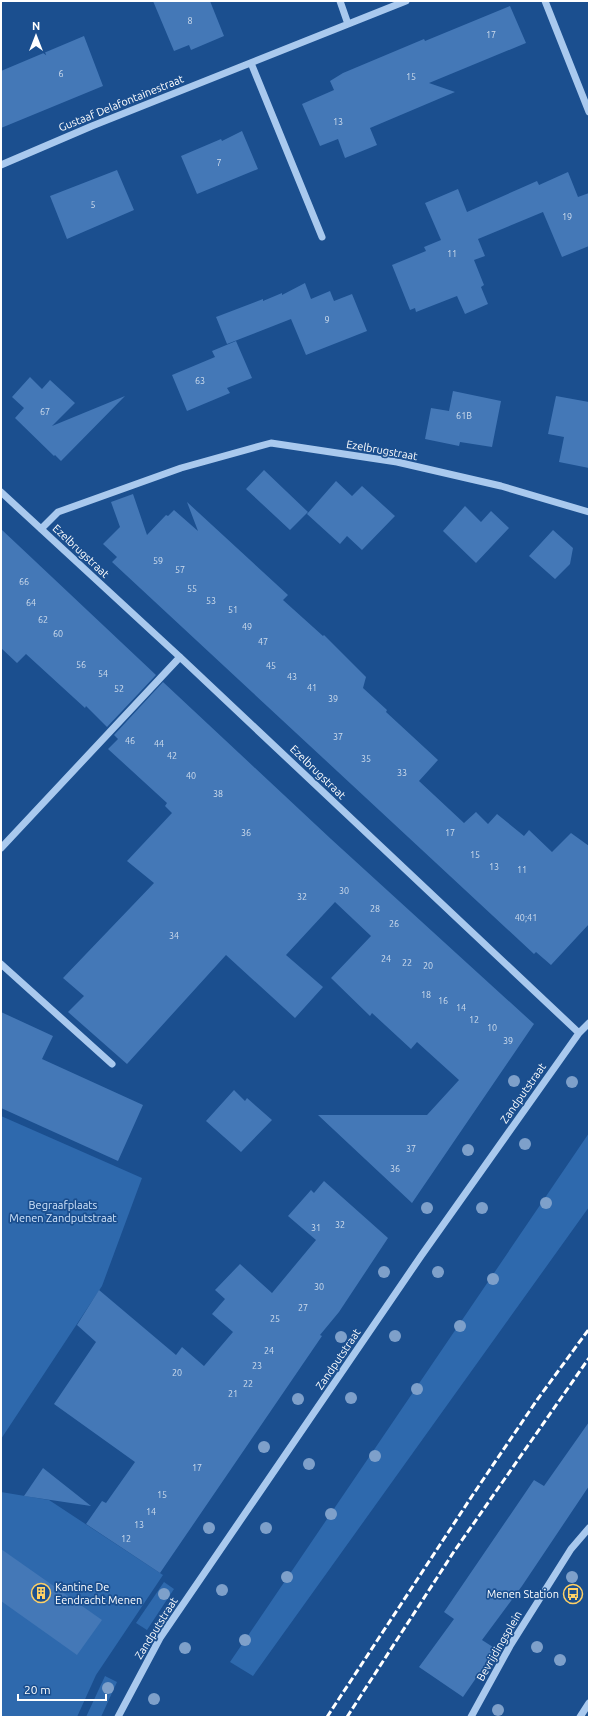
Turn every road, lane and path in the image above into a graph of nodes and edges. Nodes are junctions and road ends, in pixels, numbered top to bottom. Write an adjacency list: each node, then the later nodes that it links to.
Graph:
1 (340, 1): 4 (street)
2 (406, 1): 4 (street, Gustaaf Delafontainestraat)
3 (545, 1): 6 (street)
4 (348, 24): 5 (street, Gustaaf Delafontainestraat)
5 (251, 63): 7 (street, Gustaaf Delafontainestraat); 8 (street)
6 (589, 112)
7 (1, 165)
8 (322, 237)
9 (1, 492): 11 (street, Ezelbrugstraat)
10 (589, 512): 11 (street, Ezelbrugstraat)
11 (40, 529): 12 (street, Ezelbrugstraat)
12 (180, 657): 13 (street); 16 (street, Ezelbrugstraat)
13 (1, 848)
14 (1, 964): 17 (street)
15 (589, 1023): 16 (street, Zandputstraat)
16 (579, 1033): 20 (street, Zandputstraat)
17 (112, 1064)
18 (589, 1528): 21 (street, Bevrijdingsplein)
19 (589, 1703): 22 (street)
20 (118, 1717)
21 (471, 1717)
22 (580, 1717)

